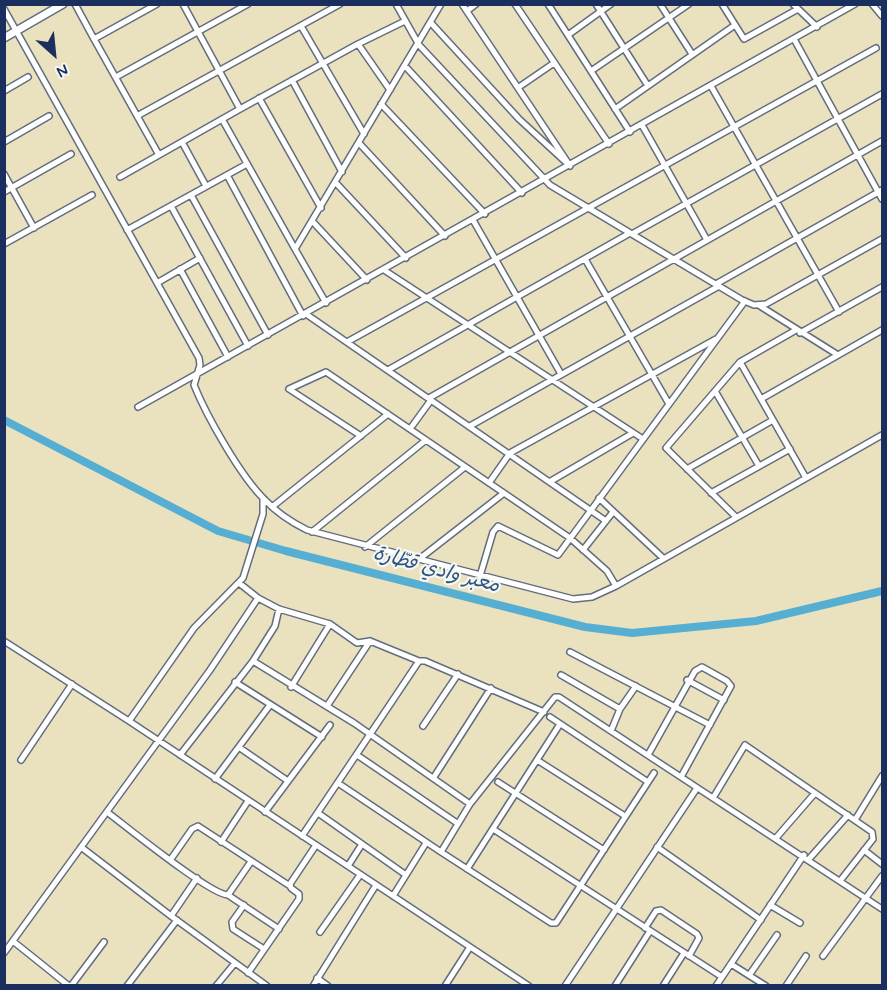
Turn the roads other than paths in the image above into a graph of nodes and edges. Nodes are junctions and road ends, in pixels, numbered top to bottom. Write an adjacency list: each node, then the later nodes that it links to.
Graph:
1 (63, 4): 33 (street)
2 (75, 4): 37 (street)
3 (157, 4): 37 (street)
4 (183, 4): 34 (street)
5 (248, 4): 34 (street)
6 (323, 4): 23 (street)
7 (340, 4): 23 (street)
8 (396, 4): 28 (street)
9 (441, 4): 29 (street)
10 (462, 4): 24 (street)
11 (476, 4): 24 (street)
12 (515, 4): 44 (street)
13 (548, 4): 35 (street)
14 (596, 4): 25 (street)
15 (611, 4): 25 (street)
16 (660, 4): 27 (street)
17 (689, 4): 27 (street)
18 (722, 4): 30 (street)
19 (855, 4): 32 (street)
20 (872, 4): 26 (street)
21 (795, 7): 30 (street); 32 (street)
22 (4, 9): 33 (street)
23 (327, 11): 31 (street)
24 (466, 11): 55 (street)
25 (601, 12): 35 (street); 41 (street)
26 (882, 15)
27 (669, 18): 41 (street); 43 (street)
28 (405, 21): 39 (street); 40 (street)
29 (431, 23): 40 (street); 82 (street)
30 (735, 25): 43 (street)
31 (301, 26): 45 (street); 47 (street)
32 (817, 27): 38 (street)
33 (16, 31): 36 (street); 106 (street)
34 (198, 32): 47 (street); 50 (street)
35 (568, 35): 48 (street)
36 (4, 38)
37 (94, 39): 50 (street)
38 (794, 39): 52 (street); 54 (street)
39 (358, 44): 45 (street); 56 (street)
40 (419, 45): 46 (street); 87 (street)
41 (624, 48): 48 (street); 53 (street)
42 (876, 48): 52 (street)
43 (692, 54): 53 (street)
44 (554, 63): 55 (street); 75 (street)
45 (322, 64): 51 (street); 70 (street)
46 (405, 66): 56 (street); 93 (street)
47 (219, 71): 61 (street); 64 (street)
48 (591, 71): 62 (street)
49 (28, 77): 57 (street)
50 (116, 77): 64 (street)
51 (292, 80): 59 (street); 83 (street)
52 (816, 80): 66 (street); 68 (street)
53 (648, 86): 62 (street)
54 (711, 86): 67 (street); 68 (street)
55 (519, 87): 82 (street)
56 (390, 90): 60 (street)
57 (4, 91)
58 (882, 94): 66 (street)
59 (259, 98): 61 (street); 100 (street)
60 (381, 104): 70 (street); 102 (street)
61 (240, 109): 65 (street)
62 (615, 109): 69 (street)
63 (49, 116): 72 (street)
64 (137, 116): 77 (street)
65 (222, 119): 73 (street); 79 (street)
66 (838, 119): 78 (street); 81 (street)
67 (642, 125): 69 (street); 80 (street)
68 (734, 126): 80 (street); 81 (street)
69 (630, 132): 75 (street)
70 (364, 134): 74 (street)
71 (882, 141): 78 (street)
72 (4, 142)
73 (182, 142): 77 (street); 89 (street)
74 (359, 143): 83 (street); 108 (street)
75 (609, 144): 82 (street)
76 (71, 154): 90 (street)
77 (159, 155): 86 (street)
78 (858, 155): 91 (street); 97 (street)
79 (247, 164): 85 (street); 113 (street)
80 (665, 165): 98 (street); 101 (street)
81 (756, 165): 97 (street); 98 (street)
82 (570, 166): 87 (street)
83 (342, 172): 88 (street)
84 (4, 174): 90 (street)
85 (226, 175): 89 (street); 133 (street)
86 (120, 177)
87 (545, 180): 93 (street); 101 (street)
88 (336, 183): 100 (street); 115 (street)
89 (206, 186): 95 (street)
90 (12, 188): 92 (street); 105 (street)
91 (881, 191): 96 (street); 109 (street)
92 (4, 192)
93 (522, 193): 102 (street)
94 (92, 195): 105 (street)
95 (191, 195): 99 (street); 137 (street)
96 (882, 199)
97 (776, 201): 109 (street); 111 (street)
98 (686, 204): 107 (street); 111 (street)
99 (171, 206): 106 (street); 114 (street)
100 (321, 208): 104 (street)
101 (588, 208): 107 (street); 118 (street)
102 (485, 214): 103 (street)
103 (473, 220): 108 (street); 118 (street)
104 (313, 222): 113 (street); 122 (street)
105 (34, 228): 112 (street)
106 (127, 230): 123 (street)
107 (631, 234): 116 (street); 117 (street)
108 (445, 236): 115 (street)
109 (797, 238): 121 (street); 124 (street)
110 (882, 239): 121 (street)
111 (707, 240): 117 (street)
112 (4, 244)
113 (296, 249): 130 (street)
114 (200, 258): 119 (street); 142 (street)
115 (406, 258): 120 (street)
116 (585, 258): 126 (street); 127 (street)
117 (674, 259): 124 (street); 127 (street)
118 (495, 260): 126 (street); 128 (street)
119 (180, 269): 123 (street); 145 (street)
120 (384, 270): 122 (street); 128 (street)
121 (818, 275): 131 (street); 132 (street)
122 (367, 280): 130 (street)
123 (157, 283): 148 (street)
124 (717, 285): 129 (street); 139 (street)
125 (882, 287): 132 (street)
126 (517, 297): 134 (street); 138 (street)
127 (607, 297): 138 (street); 139 (street)
128 (427, 298): 134 (street); 141 (street)
129 (745, 301): 131 (street); 140 (street)
130 (326, 303): 133 (street)
131 (760, 306): 136 (street)
132 (839, 312): 136 (street)
133 (305, 315): 137 (street); 141 (street)
134 (468, 324): 143 (street); 147 (street)
135 (882, 330): 144 (street)
136 (798, 332): 144 (street); 146 (street)
137 (268, 335): 142 (street)
138 (539, 335): 143 (street); 149 (street)
139 (630, 335): 149 (street); 150 (street)
140 (717, 339): 150 (street); 155 (street)
141 (347, 342): 147 (street)
142 (248, 346): 145 (street)
143 (510, 352): 151 (street); 153 (street)
144 (838, 355): 154 (street)
145 (228, 357): 148 (street)
146 (740, 362): 152 (street); 154 (street)
147 (388, 370): 153 (street)
148 (196, 374): 156 (street); 179 (street)
149 (561, 374): 151 (street)
150 (652, 375): 155 (street); 157 (street)
151 (552, 380): 157 (street); 160 (street)
152 (715, 391): 165 (street); 172 (street)
153 (430, 399): 160 (street); 161 (street)
154 (761, 399): 159 (street)
155 (669, 404): 167 (street)
156 (138, 407)
157 (593, 407): 162 (street); 169 (street)
158 (388, 414): 161 (street); 164 (street); 164 (street)
159 (773, 420): 165 (street); 168 (street)
160 (470, 426): 169 (street)
161 (410, 429): 166 (street)
162 (633, 433): 167 (street); 174 (street)
163 (882, 435): 173 (street)
164 (361, 436): 180 (street)
165 (742, 438): 170 (street); 172 (street)
166 (426, 440): 171 (street); 186 (street)
167 (643, 440): 178 (street)
168 (790, 449): 170 (street); 173 (street)
169 (510, 453): 174 (street); 175 (street)
170 (759, 466): 177 (street)
171 (465, 467): 175 (street); 188 (street)
172 (687, 469): 177 (street)
173 (806, 478): 184 (street)
174 (551, 481): 181 (street)
175 (489, 483): 176 (street)
176 (504, 493): 187 (street); 191 (street)
177 (711, 493): 184 (street)
178 (599, 498): 181 (street); 182 (street)
179 (263, 499): 180 (street); 183 (street)
180 (274, 509): 183 (street); 186 (street)
181 (592, 509): 185 (street); 187 (street)
182 (613, 512): 185 (street); 190 (street)
183 (263, 514): 193 (street)
184 (736, 517): 190 (street)
185 (606, 521): 189 (street)
186 (312, 532): 188 (street)
187 (570, 538): 189 (street); 192 (street)
188 (365, 547): 191 (street)
189 (583, 550): 194 (street)
190 (663, 558): 194 (street)
191 (418, 560): 192 (street)
192 (480, 576): 194 (street)
193 (239, 583): 195 (street); 218 (street)
194 (616, 586)
195 (258, 598): 196 (street); 226 (street)
196 (279, 609): 197 (street); 201 (street)
197 (330, 624): 199 (street); 209 (street)
198 (4, 641): 207 (street)
199 (370, 641): 202 (street); 213 (street)
200 (570, 652): 208 (street)
201 (253, 661): 206 (street); 209 (street)
202 (419, 661): 203 (street); 224 (street)
203 (458, 674): 210 (street); 222 (street)
204 (561, 675): 215 (street)
205 (687, 680): 211 (street); 211 (street); 214 (street)
206 (235, 682): 212 (street); 230 (street)
207 (72, 684): 218 (street); 231 (street)
208 (636, 686): 214 (street); 215 (street)
209 (291, 687): 213 (street)
210 (491, 687): 216 (street); 235 (street)
211 (724, 699): 221 (street)
212 (270, 705): 225 (street); 227 (street)
213 (327, 706): 224 (street)
214 (674, 706): 221 (street); 229 (street)
215 (620, 709): 223 (street)
216 (544, 712): 223 (street); 247 (street)
217 (550, 717): 220 (street)
218 (129, 721): 226 (street)
219 (330, 724): 225 (street)
220 (560, 724): 232 (street); 241 (street)
221 (710, 725): 236 (street)
222 (423, 726)
223 (611, 731): 229 (street)
224 (371, 734): 228 (street); 235 (street)
225 (322, 737): 238 (street)
226 (158, 741): 230 (street); 248 (street)
227 (240, 748): 237 (street); 238 (street)
228 (357, 755): 240 (street); 254 (street)
229 (648, 755): 236 (street)
230 (180, 756): 237 (street)
231 (21, 760)
232 (537, 760): 244 (street); 252 (street)
233 (654, 774): 241 (street)
234 (882, 776): 253 (street)
235 (434, 777): 247 (street)
236 (681, 777): 242 (street)
237 (215, 779): 246 (street)
238 (288, 781): 249 (street)
239 (498, 782): 244 (street)
240 (338, 783): 250 (street); 259 (street)
241 (648, 783): 252 (street)
242 (697, 788): 245 (street); 263 (street)
243 (815, 793): 245 (street); 251 (street); 257 (street)
244 (515, 794): 255 (street); 264 (street)
245 (712, 798): 257 (street)
246 (248, 801): 249 (street); 258 (street)
247 (470, 804): 254 (street)
248 (107, 812): 262 (street); 268 (street)
249 (265, 812): 256 (street)
250 (318, 813): 256 (street); 260 (street)
251 (848, 815): 253 (street); 267 (street)
252 (625, 816): 264 (street)
253 (855, 820): 265 (street)
254 (457, 823): 266 (street)
255 (493, 829): 272 (street); 279 (street)
256 (302, 836): 261 (street)
257 (776, 838): 267 (street)
258 (220, 842): 268 (street); 269 (street)
259 (426, 843): 266 (street); 273 (street)
260 (362, 844): 271 (street); 273 (street)
261 (316, 845): 271 (street); 280 (street)
262 (81, 847): 288 (street); 296 (street)
263 (657, 847): 286 (street); 290 (street)
264 (604, 850): 279 (street)
265 (864, 850): 270 (street); 277 (street)
266 (441, 852): 272 (street)
267 (807, 857): 277 (street); 285 (street)
268 (171, 859): 276 (street)
269 (250, 863): 280 (street); 281 (street)
270 (882, 864)
271 (348, 866): 274 (street)
272 (467, 869): 279 (street)
273 (406, 874): 282 (street)
274 (360, 875): 278 (street); 294 (street)
275 (882, 876): 283 (street)
276 (196, 878): 281 (street); 288 (street)
277 (840, 881): 283 (street)
278 (376, 885): 282 (street); 309 (street)
279 (581, 885): 286 (street)
280 (290, 886): 292 (street)
281 (228, 895): 284 (street)
282 (393, 896): 298 (street)
283 (864, 898): 287 (street); 303 (street)
284 (244, 905): 292 (street); 299 (street)
285 (770, 905): 290 (street); 291 (street)
286 (616, 909): 293 (street); 318 (street)
287 (882, 909)
288 (171, 915): 289 (street)
289 (177, 920): 304 (street); 311 (street)
290 (761, 920): 305 (street)
291 (800, 923)
292 (279, 929): 299 (street)
293 (648, 930): 301 (street); 301 (street); 319 (street)
294 (320, 933)
295 (777, 935): 307 (street)
296 (14, 942): 300 (street); 310 (street)
297 (104, 942): 310 (street)
298 (470, 947): 316 (street); 317 (street)
299 (264, 949): 306 (street)
300 (4, 954)
301 (686, 955): 308 (street); 320 (street)
302 (806, 956): 323 (street)
303 (823, 956)
304 (235, 963): 306 (street); 312 (street)
305 (731, 963): 307 (street); 308 (street)
306 (248, 973): 313 (street)
307 (750, 974): 322 (street)
308 (722, 977): 321 (street)
309 (317, 978): 314 (street); 315 (street)
310 (70, 986)
311 (127, 986)
312 (216, 986)
313 (267, 986)
314 (313, 986)
315 (328, 986)
316 (445, 986)
317 (529, 986)
318 (565, 986)
319 (615, 986)
320 (663, 986)
321 (716, 986)
322 (766, 986)
323 (786, 986)

